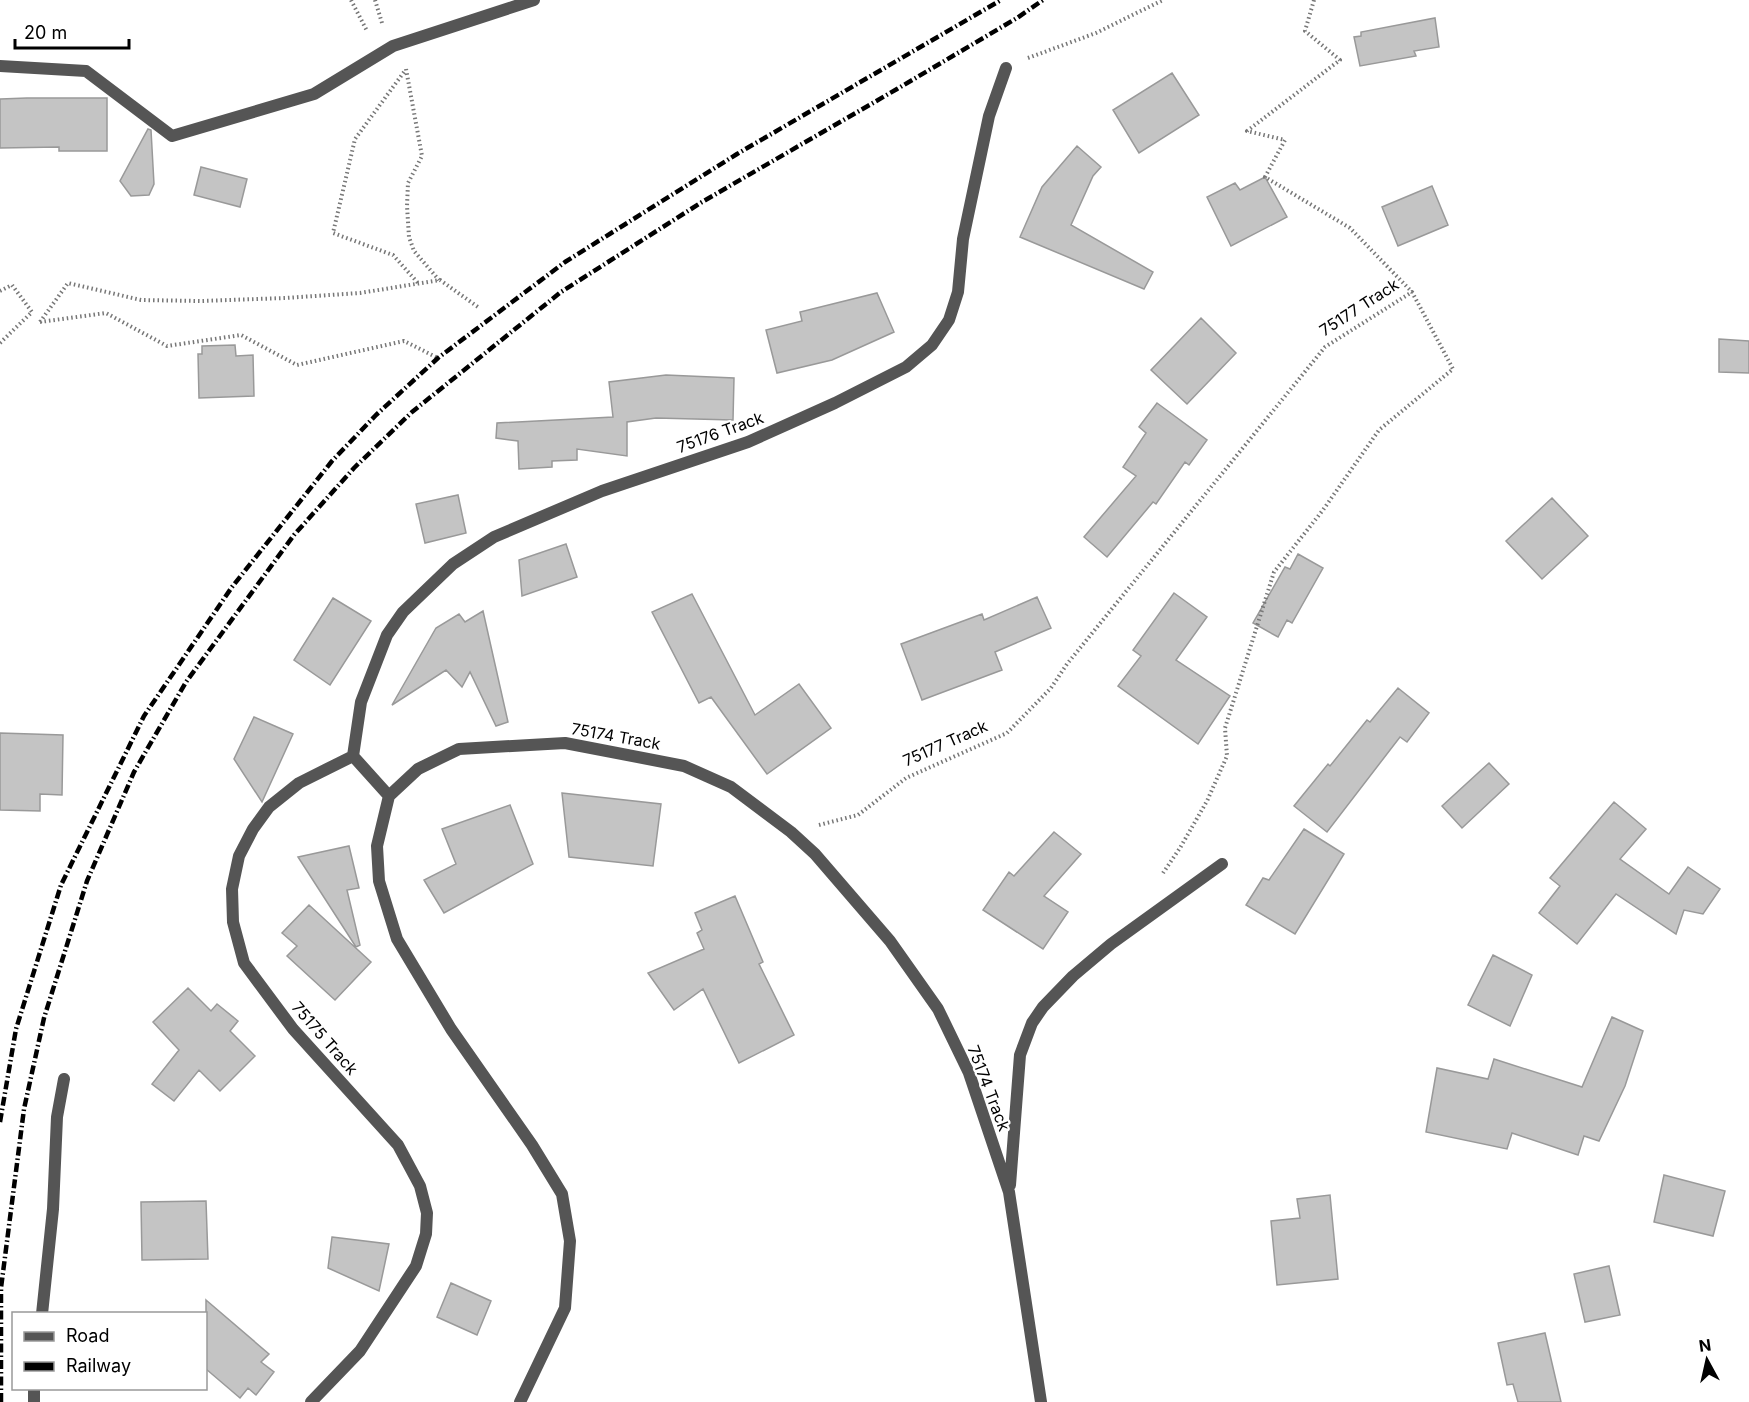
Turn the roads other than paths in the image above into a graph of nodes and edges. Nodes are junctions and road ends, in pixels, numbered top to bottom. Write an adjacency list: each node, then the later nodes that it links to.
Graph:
1 (534, 0): 2 (street)
2 (0, 66)
3 (1006, 68): 4 (street, 75176 Track)
4 (353, 756): 5 (street); 10 (street, 75175 Track)
5 (389, 796): 8 (street, 75174 Track); 11 (street)
6 (1222, 864): 8 (street)
7 (64, 1079): 9 (street)
8 (1009, 1192): 12 (street, 75174 Track)
9 (42, 1312)
10 (311, 1402)
11 (520, 1402)
12 (1041, 1402)

